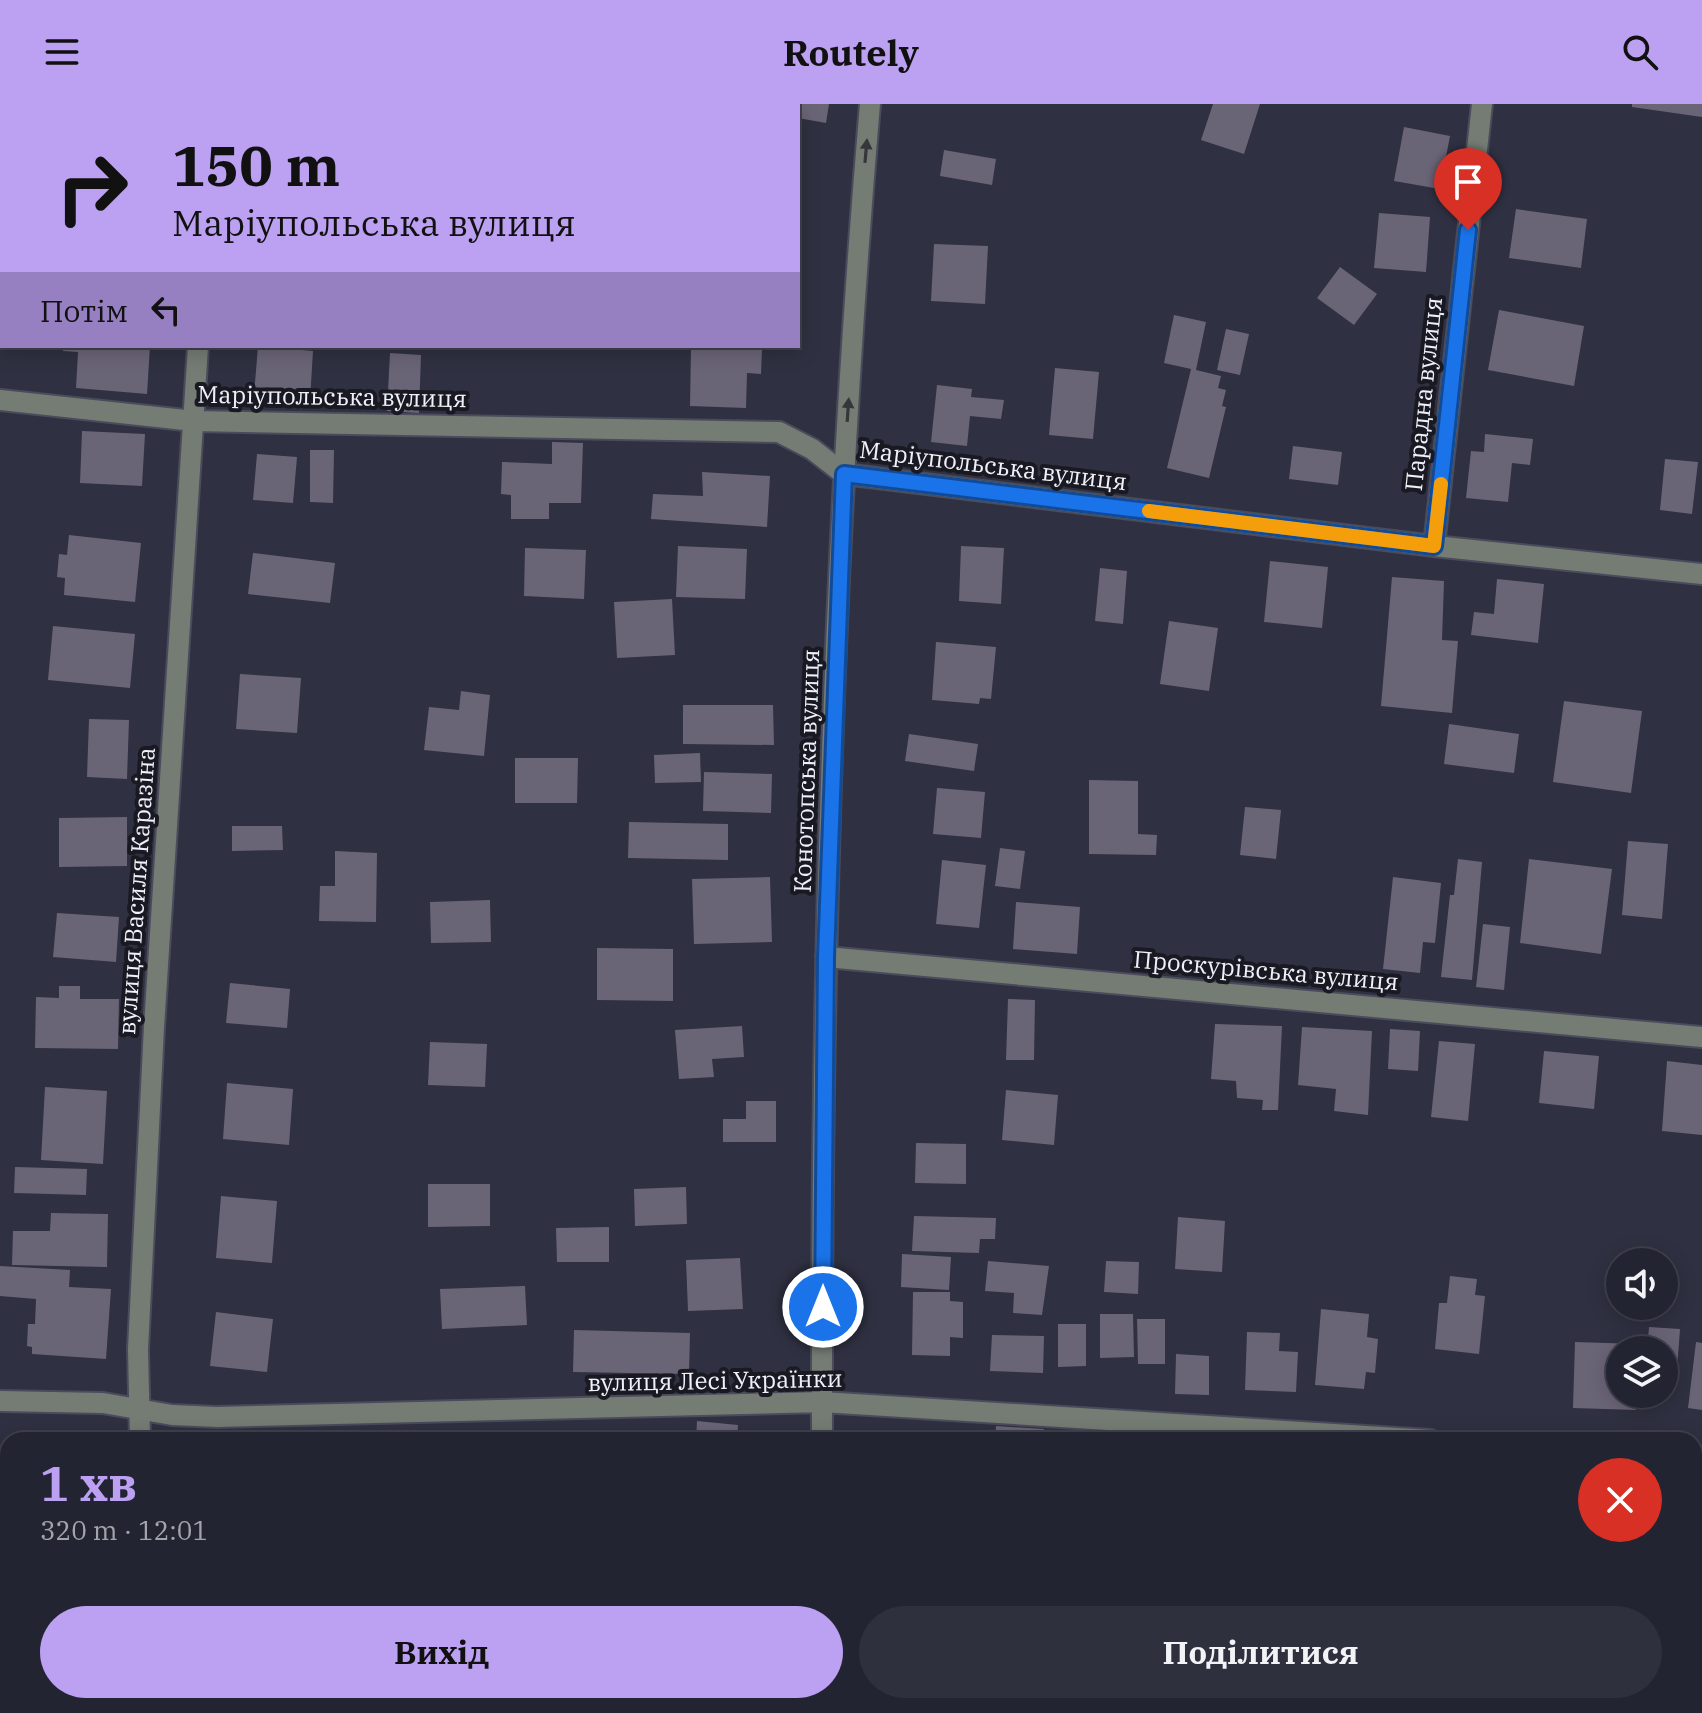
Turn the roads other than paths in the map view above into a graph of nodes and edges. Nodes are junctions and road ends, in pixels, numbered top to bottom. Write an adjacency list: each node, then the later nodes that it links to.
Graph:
1 (870, 104): 6 (street, Конотопська вулиця, one-way to 1)
2 (1482, 104): 7 (street, Парадна вулиця)
3 (198, 348): 5 (street, вулиця Василя Каразіна)
4 (0, 400): 5 (street, Маріупольська вулиця)
5 (194, 421): 6 (street, Маріупольська вулиця); 13 (street, вулиця Василя Каразіна)
6 (844, 474): 7 (street, Маріупольська вулиця); 9 (street, Конотопська вулиця)
7 (1434, 546): 8 (street, Маріупольська вулиця)
8 (1702, 574)
9 (826, 957): 10 (street, Проскурівська вулиця); 12 (street, Конотопська вулиця)
10 (1702, 1037)
11 (0, 1401): 13 (street, вулиця Лесі Українки)
12 (822, 1402): 13 (street, вулиця Лесі Українки); 15 (street, Конотопська вулиця); 16 (street, вулиця Лесі Українки)
13 (141, 1409): 14 (street, вулиця Василя Каразіна)
14 (140, 1432)
15 (822, 1432)
16 (1302, 1432)

